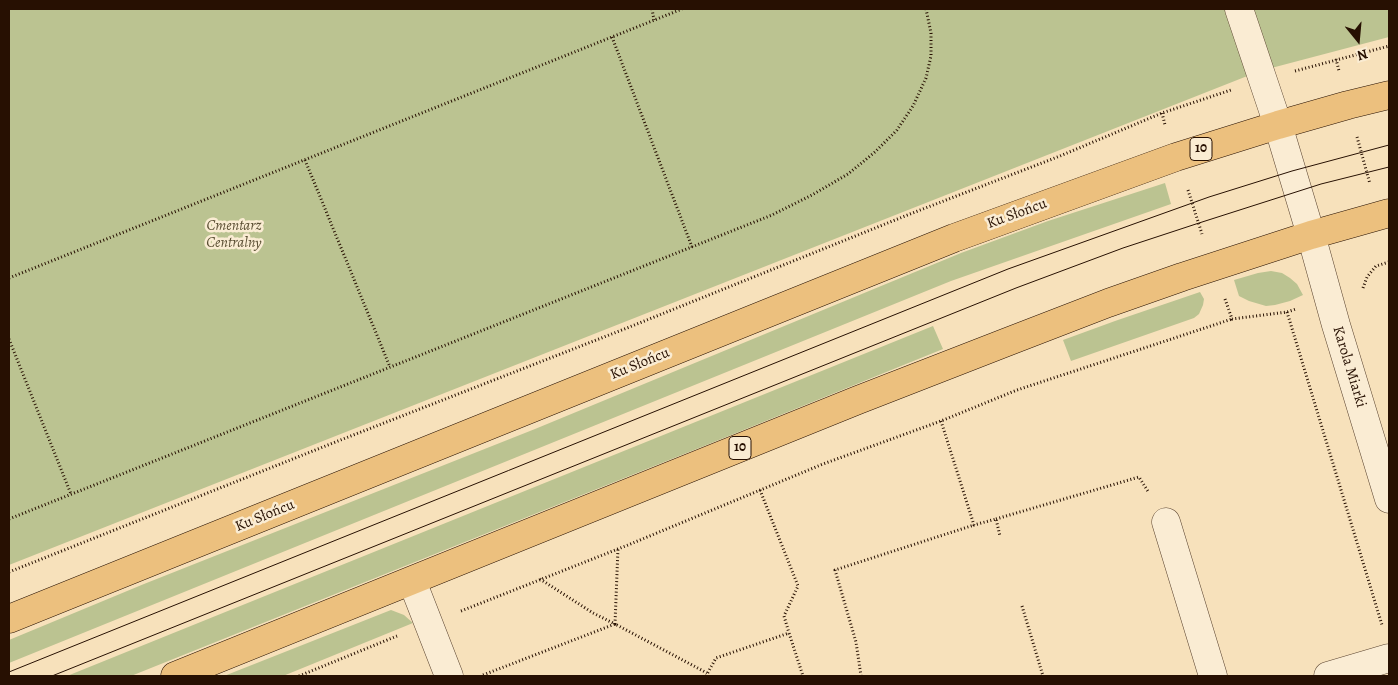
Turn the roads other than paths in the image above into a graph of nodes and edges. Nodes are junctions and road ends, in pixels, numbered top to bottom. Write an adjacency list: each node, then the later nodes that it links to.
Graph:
1 (1239, 9): 3 (street)
2 (1389, 95): 3 (main road, Ku Słońcu / 10)
3 (1278, 125): 5 (street); 9 (main road, Ku Słońcu / 10)
4 (1389, 213): 5 (main road, 10)
5 (1311, 235): 6 (street, Karola Miarki); 8 (main road, 10)
6 (1389, 499)
7 (1166, 522): 13 (street)
8 (412, 581): 11 (main road, 10); 12 (street)
9 (9, 619)
10 (1389, 658): 14 (street)
11 (175, 676)
12 (449, 676)
13 (1213, 676)
14 (1328, 676)

